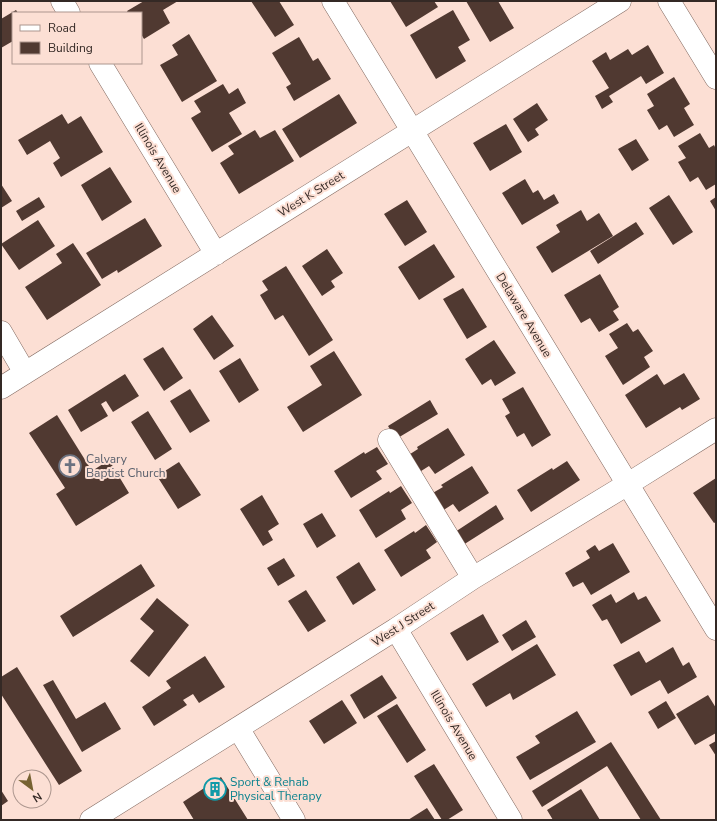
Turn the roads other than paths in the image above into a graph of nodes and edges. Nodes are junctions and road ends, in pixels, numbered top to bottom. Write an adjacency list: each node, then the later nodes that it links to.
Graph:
1 (62, 1): 5 (street)
2 (333, 1): 8 (street, Delaware Avenue)
3 (620, 1): 8 (street, West K Street)
4 (669, 1): 7 (street)
5 (68, 12)
6 (101, 64): 9 (street, Illinois Avenue)
7 (716, 78)
8 (411, 131): 9 (street, West K Street); 15 (street, Delaware Avenue)
9 (216, 254): 11 (street, West K Street)
10 (1, 332): 11 (street)
11 (25, 373): 12 (street, West K Street)
12 (1, 388)
13 (716, 428): 15 (street, West J Street)
14 (389, 440): 16 (street)
15 (628, 484): 16 (street, West J Street); 17 (street, Delaware Avenue)
16 (474, 578): 18 (street, West J Street)
17 (716, 629)
18 (396, 630): 19 (street, West J Street); 22 (street, Illinois Avenue)
19 (238, 728): 20 (street, West J Street); 21 (street)
20 (91, 820)
21 (294, 820)
22 (511, 820)

